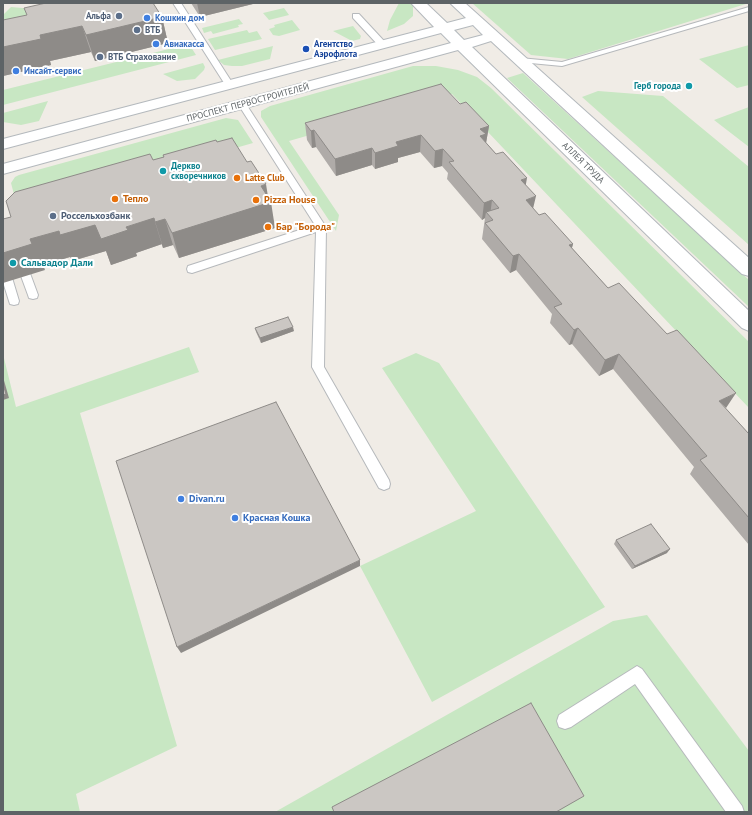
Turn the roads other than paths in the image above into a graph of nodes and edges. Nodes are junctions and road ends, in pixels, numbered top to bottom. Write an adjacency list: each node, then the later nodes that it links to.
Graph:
1 (177, 3): 12 (lane)
2 (418, 3): 7 (main road, АЛЛЕЯ ТРУДА)
3 (457, 3): 6 (main road)
4 (749, 9): 11 (lane)
5 (356, 16): 9 (lane)
6 (476, 20): 7 (main road); 8 (main road)
7 (444, 28): 9 (main road); 10 (main road, АЛЛЕЯ ТРУДА)
8 (494, 36): 10 (main road, ПРОСПЕКТ ПЕРВОСТРОИТЕЛЕЙ); 11 (main road)
9 (382, 44): 12 (main road)
10 (461, 45): 13 (main road, ПРОСПЕКТ ПЕРВОСТРОИТЕЛЕЙ); 23 (main road, АЛЛЕЯ ТРУДА)
11 (520, 60): 18 (main road)
12 (230, 84): 13 (main road); 14 (main road)
13 (242, 104): 15 (main road, ПРОСПЕКТ ПЕРВОСТРОИТЕЛЕЙ); 16 (lane)
14 (3, 144)
15 (3, 169)
16 (321, 227): 17 (lane); 24 (lane)
17 (192, 269)
18 (749, 269)
19 (26, 276): 21 (lane)
20 (8, 281): 22 (lane)
21 (32, 295)
22 (14, 301)
23 (749, 323)
24 (384, 484)
25 (565, 721): 26 (lane)
26 (736, 812)

